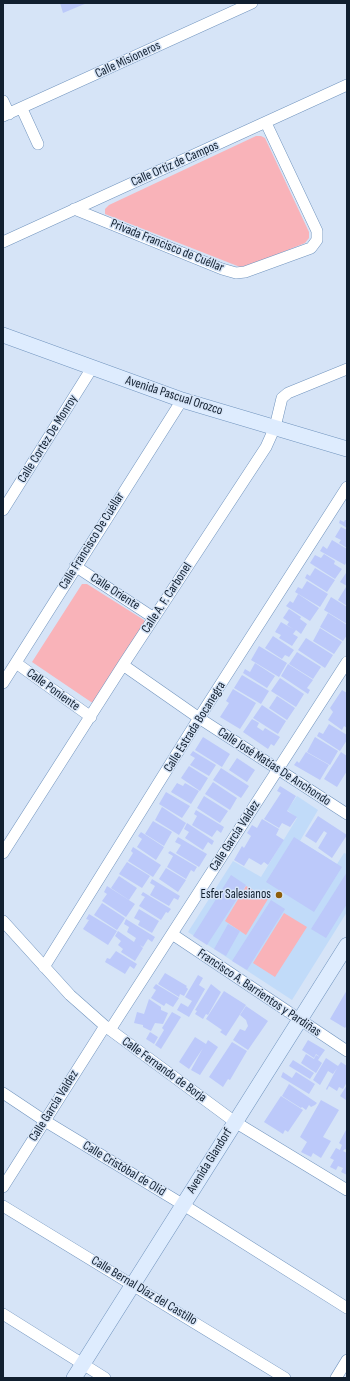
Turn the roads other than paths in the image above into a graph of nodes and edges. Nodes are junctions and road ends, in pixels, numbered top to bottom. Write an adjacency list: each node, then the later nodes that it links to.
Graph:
1 (252, 3): 4 (street, Calle Misioneros)
2 (347, 85): 6 (street, Calle Ortiz de Campos)
3 (3, 101): 5 (street)
4 (22, 108): 5 (street, Calle Misioneros); 7 (street)
5 (6, 115)
6 (266, 123): 8 (street, Calle Ortiz de Campos); 8 (street, Privada Francisco de Cuéllar)
7 (38, 144)
8 (74, 209): 9 (street, Calle Ortiz de Campos)
9 (3, 242)
10 (3, 336): 11 (main road, Avenida Pascual Orozco)
11 (92, 368): 13 (main road, Avenida Pascual Orozco); 17 (street, Calle Cortez De Monroy)
12 (347, 369): 14 (street, Calle A. F. Carbonel)
13 (182, 400): 14 (main road, Avenida Pascual Orozco); 18 (street, Calle Francisco De Cuéllar)
14 (275, 427): 15 (main road, Avenida Pascual Orozco); 19 (street, Calle A. F. Carbonel)
15 (347, 449)
16 (347, 487): 26 (street, Calle Estrada Bocanegra)
17 (3, 510)
18 (76, 566): 19 (street, Calle Oriente); 21 (street, Calle Francisco De Cuéllar)
19 (154, 618): 22 (street, Calle A. F. Carbonel)
20 (347, 662): 23 (street, Calle García Valdez)
21 (16, 663): 24 (street, Calle Francisco De Cuéllar); 25 (street, Calle Poniente)
22 (123, 665): 25 (street, Calle A. F. Carbonel); 26 (street, Calle José Matías De Anchondo)
23 (343, 676): 27 (street, Calle García Valdez)
24 (3, 683)
25 (90, 717): 29 (street, Calle A. F. Carbonel)
26 (199, 718): 27 (street, Calle José Matías De Anchondo); 33 (street, Calle Estrada Bocanegra)
27 (277, 769): 28 (street, Calle José Matías De Anchondo); 31 (street, Calle García Valdez)
28 (347, 814)
29 (3, 853)
30 (3, 921): 33 (street, Calle Fernando de Borja)
31 (172, 934): 34 (street, Francisco A. Barrientos y Pardiñas); 35 (street, Calle García Valdez)
32 (347, 945): 34 (main road, Avenida Glandorf)
33 (44, 967): 35 (street, Calle Fernando de Borja)
34 (300, 1020): 36 (street, Francisco A. Barrientos y Pardiñas); 39 (main road, Avenida Glandorf)
35 (107, 1028): 38 (street, Calle García Valdez); 39 (street, Calle Fernando de Borja)
36 (347, 1051)
37 (3, 1093): 38 (street, Calle Cristóbal de Olid)
38 (45, 1121): 40 (street, Calle García Valdez); 42 (street, Calle Cristóbal de Olid)
39 (235, 1122): 41 (street, Calle Fernando de Borja); 42 (main road, Avenida Glandorf)
40 (3, 1186)
41 (347, 1190)
42 (182, 1204): 44 (main road, Avenida Glandorf); 45 (street, Calle Cristóbal de Olid)
43 (3, 1206): 44 (street, Calle Bernal Díaz del Castillo)
44 (132, 1284): 48 (main road, Avenida Glandorf); 51 (street, Calle Bernal Díaz del Castillo)
45 (347, 1308)
46 (3, 1314): 48 (street)
47 (347, 1360): 52 (street)
48 (83, 1364): 49 (main road, Avenida Glandorf); 50 (street)
49 (74, 1378)
50 (105, 1378)
51 (285, 1378)
52 (336, 1378)

